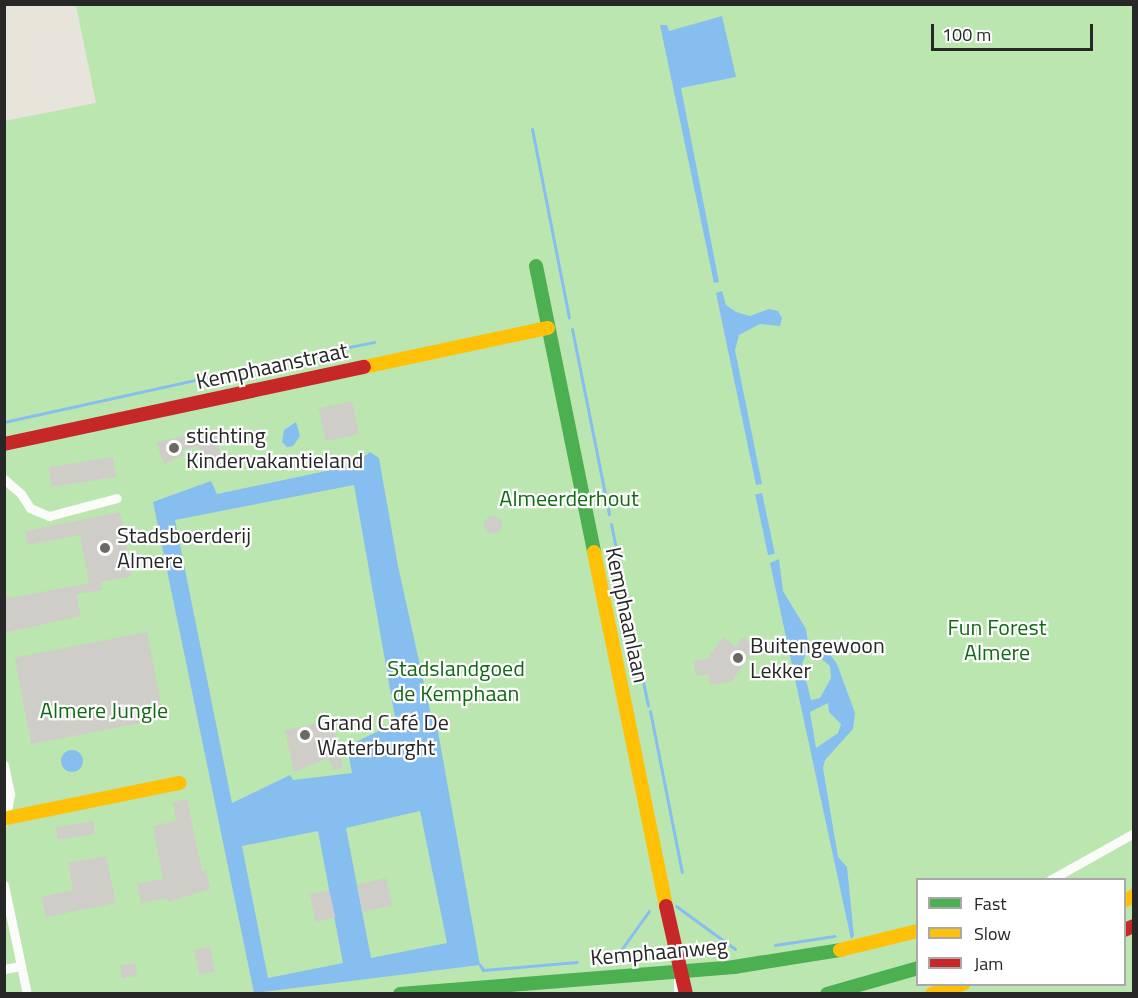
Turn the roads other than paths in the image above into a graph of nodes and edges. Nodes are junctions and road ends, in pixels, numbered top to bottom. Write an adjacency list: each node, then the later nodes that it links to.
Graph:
1 (536, 266): 2 (street, Kemphaanlaan)
2 (548, 328): 3 (street, Kemphaanstraat); 16 (street, Kemphaanlaan)
3 (4, 444)
4 (4, 479): 5 (street)
5 (117, 498)
6 (4, 765): 8 (street)
7 (179, 783): 8 (street)
8 (6, 820)
9 (1134, 833): 10 (street)
10 (1052, 878)
11 (4, 885): 13 (street)
12 (916, 931): 16 (street, Kemphaanweg)
13 (21, 966): 14 (street); 18 (street)
14 (4, 969)
15 (916, 969): 22 (street)
16 (679, 972): 19 (street, Kemphaanweg); 20 (street, Kemphaanlaan); 21 (street, Kemphaanlaan)
17 (956, 986): 23 (street)
18 (27, 993)
19 (400, 993)
20 (678, 993)
21 (686, 993)
22 (827, 993)
23 (932, 993)

